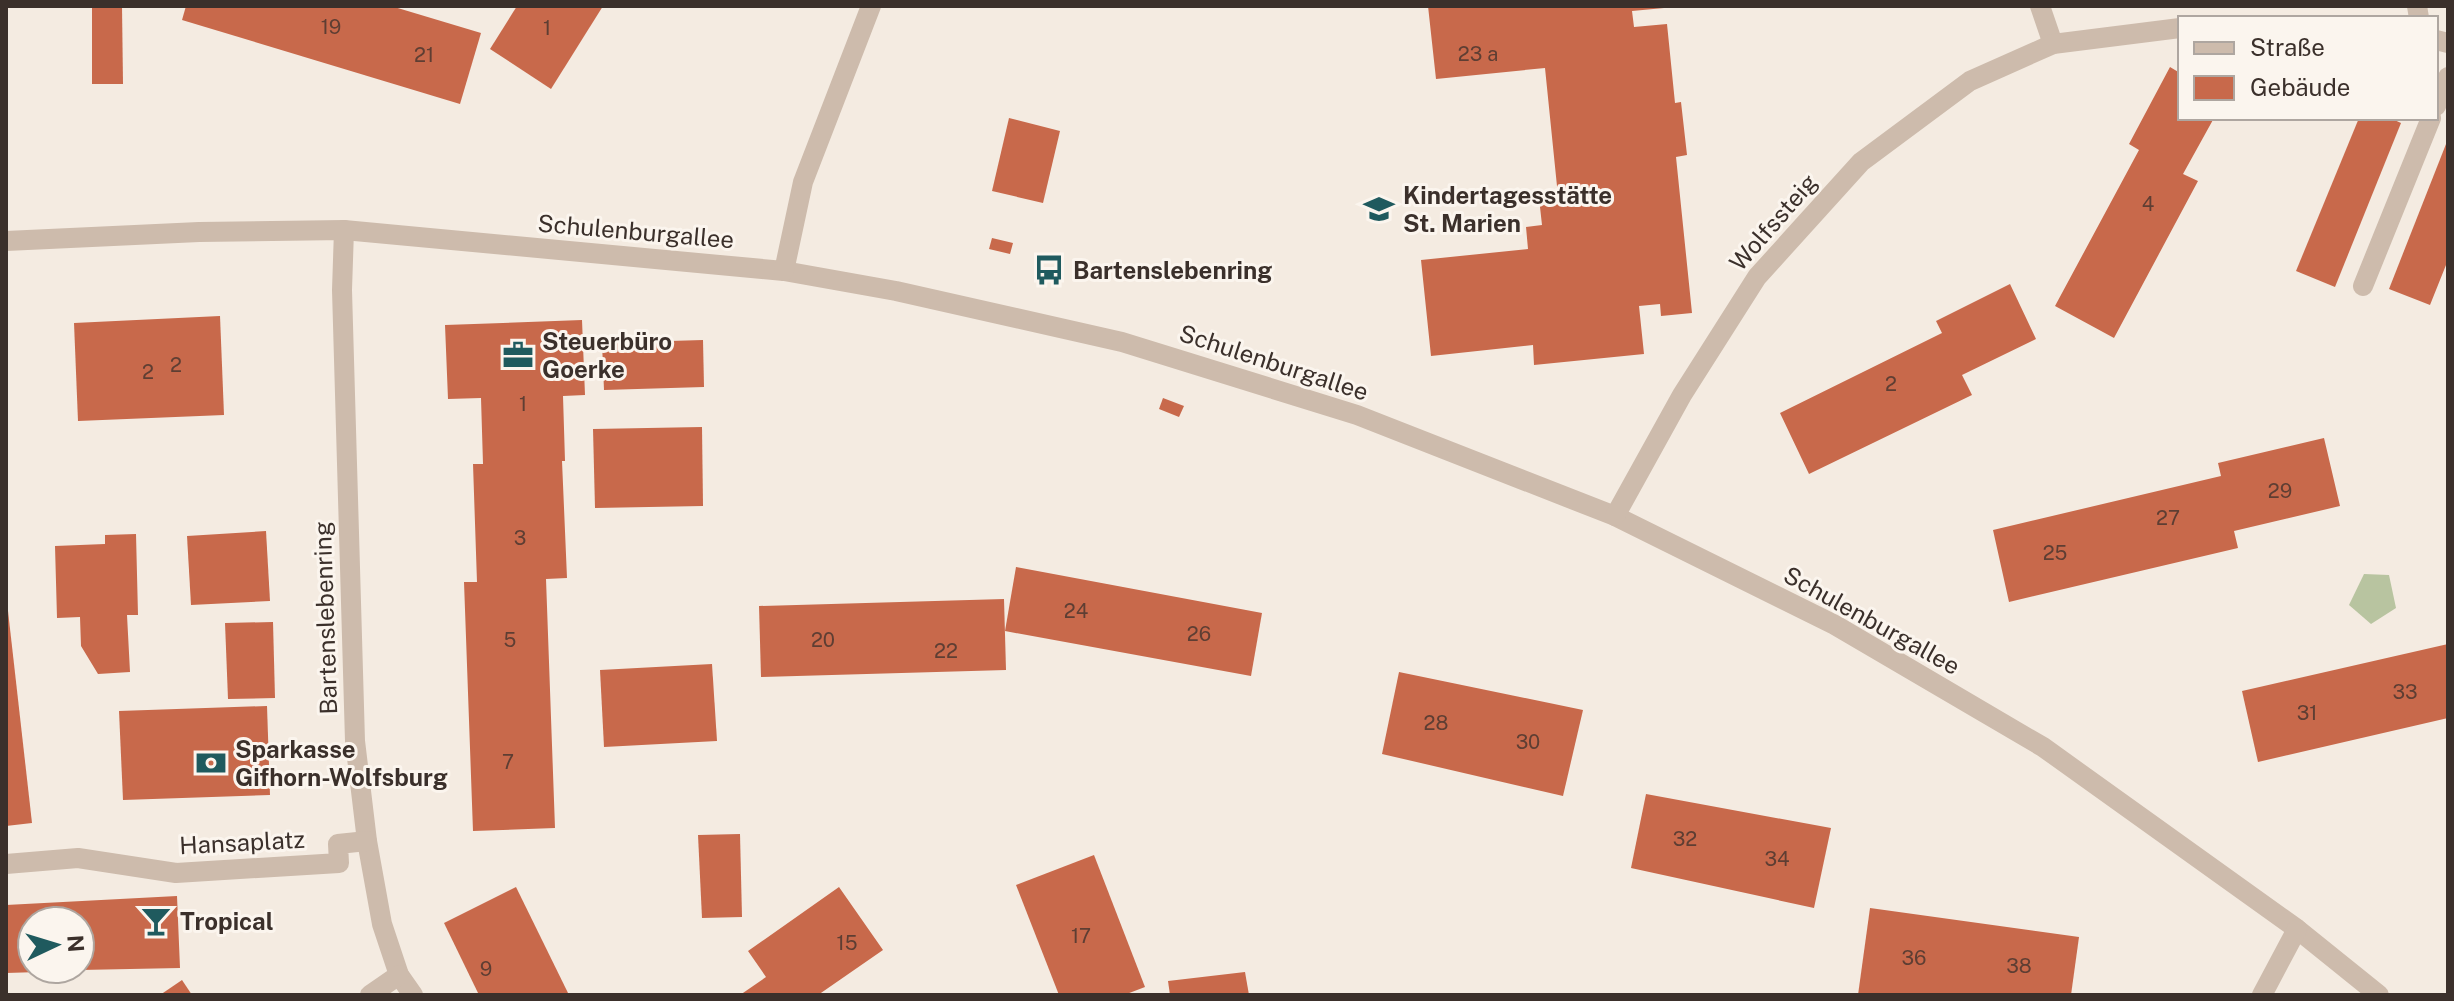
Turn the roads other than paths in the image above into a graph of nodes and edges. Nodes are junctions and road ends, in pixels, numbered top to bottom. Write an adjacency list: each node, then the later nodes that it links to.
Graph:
1 (871, 6): 10 (street)
2 (2040, 6): 4 (street)
3 (2178, 28): 4 (street, Wolfssteig)
4 (2053, 44): 12 (street, Wolfssteig)
5 (2448, 77): 6 (street)
6 (2438, 101)
7 (2430, 120): 11 (street)
8 (344, 230): 9 (street, Schulenburgallee); 10 (street, Schulenburgallee); 13 (street, Bartenslebenring)
9 (6, 241)
10 (784, 271): 12 (street, Schulenburgallee)
11 (2363, 286)
12 (1615, 516): 15 (street, Schulenburgallee)
13 (367, 841): 14 (street, Hansaplatz); 16 (street, Bartenslebenring)
14 (6, 864)
15 (2297, 929): 19 (street); 20 (street, Schulenburgallee)
16 (399, 975): 17 (street); 18 (street, Bartenslebenring)
17 (370, 995)
18 (413, 995)
19 (2262, 995)
20 (2379, 995)

